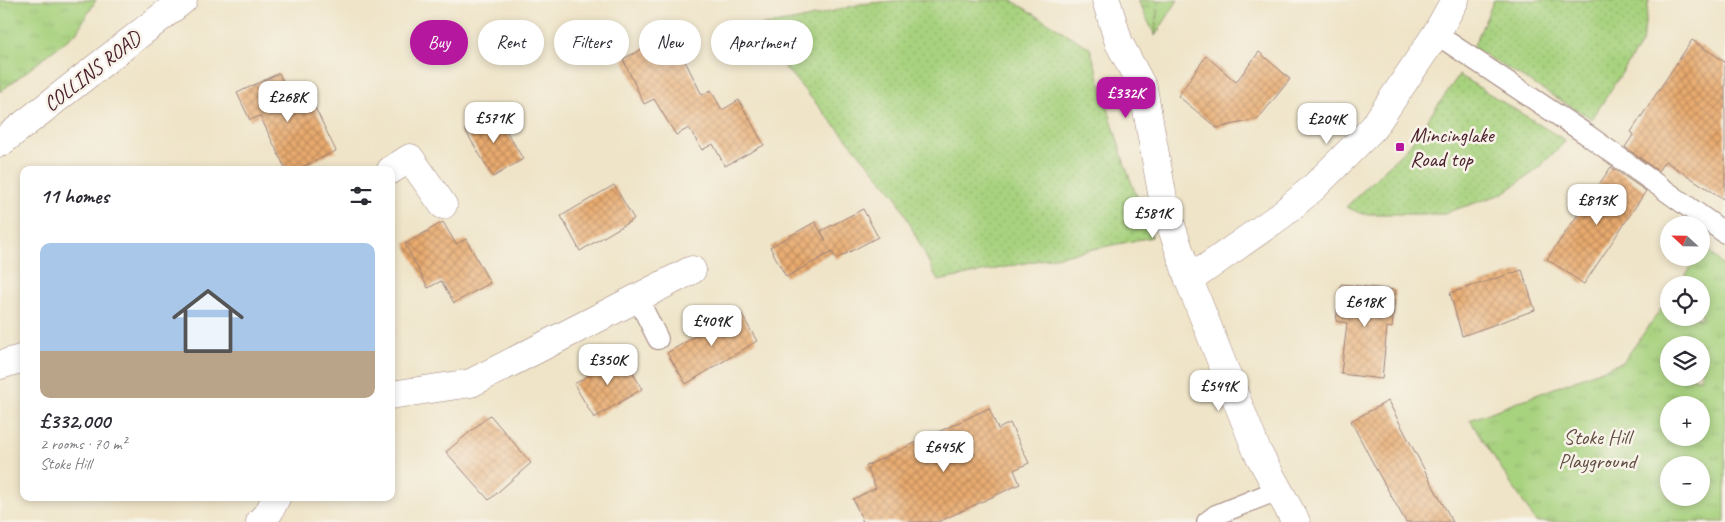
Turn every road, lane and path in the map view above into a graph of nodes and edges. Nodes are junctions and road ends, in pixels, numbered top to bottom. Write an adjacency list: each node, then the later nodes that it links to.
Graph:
1 (183, 0): 5 (street, COLLINS ROAD)
2 (1106, 0): 10 (street)
3 (1455, 0): 4 (street)
4 (1436, 34): 8 (lane); 10 (street)
5 (0, 143)
6 (395, 167): 7 (street)
7 (443, 205)
8 (1725, 233)
9 (692, 270): 11 (street)
10 (1189, 280): 16 (street)
11 (637, 297): 12 (lane); 15 (street)
12 (658, 339)
13 (20, 359): 14 (street)
14 (0, 365)
15 (395, 394)
16 (1278, 490): 19 (lane); 20 (street)
17 (274, 501): 18 (street)
18 (260, 522)
19 (1207, 522)
20 (1296, 522)

